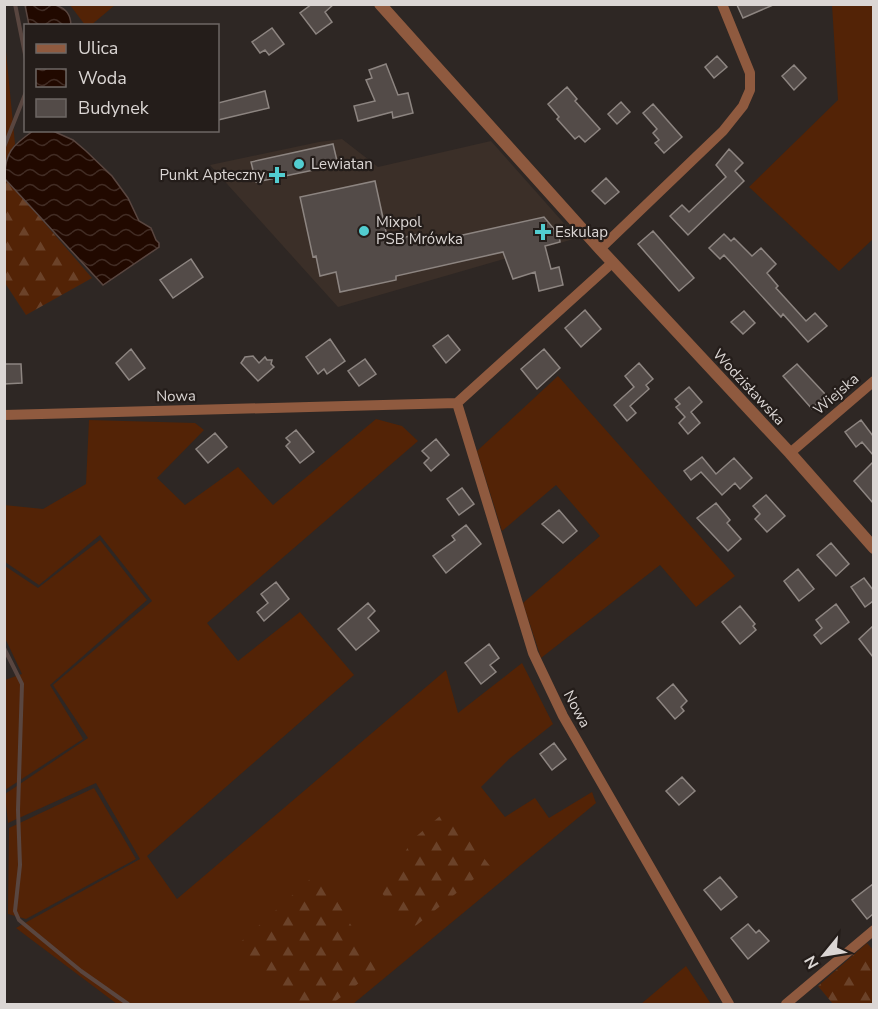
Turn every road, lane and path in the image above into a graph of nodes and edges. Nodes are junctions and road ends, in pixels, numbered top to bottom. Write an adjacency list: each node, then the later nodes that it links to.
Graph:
1 (380, 4): 3 (street, Wodzisławska)
2 (722, 4): 3 (street)
3 (600, 249): 4 (street, Wodzisławska)
4 (613, 262): 6 (street); 8 (street, Wodzisławska)
5 (873, 381): 8 (street, Wiejska)
6 (457, 403): 7 (street, Nowa); 11 (street, Nowa)
7 (4, 415)
8 (790, 453): 9 (street, Wodzisławska)
9 (873, 548)
10 (873, 930): 12 (street)
11 (729, 1005)
12 (786, 1005)

